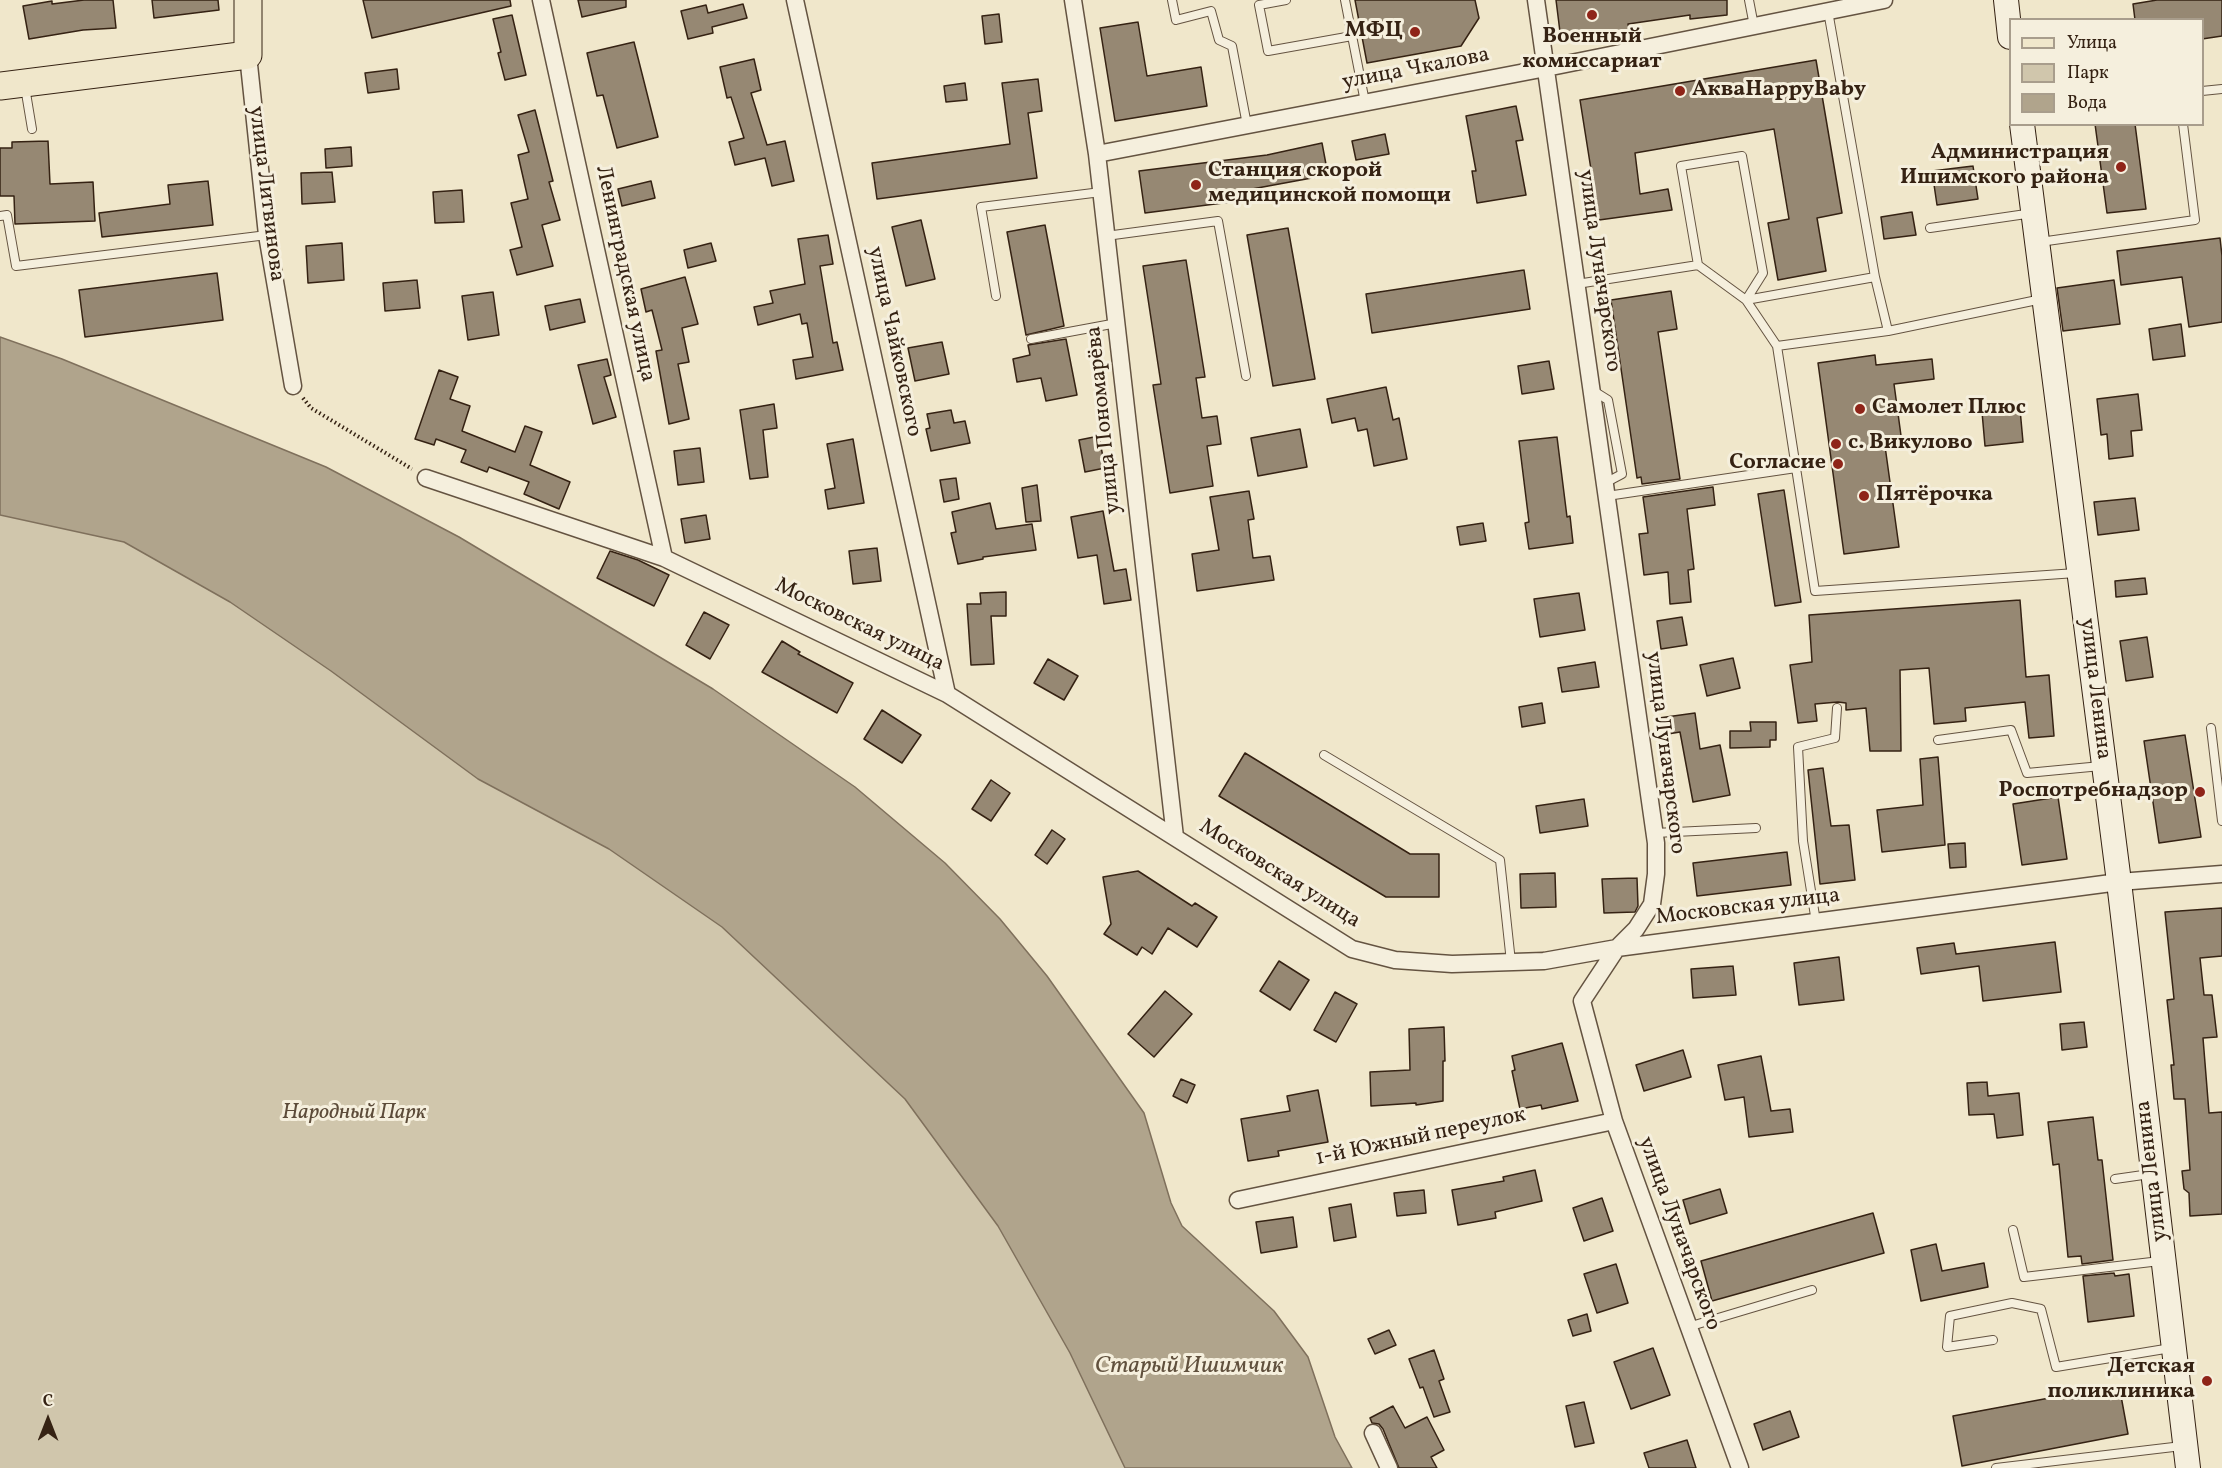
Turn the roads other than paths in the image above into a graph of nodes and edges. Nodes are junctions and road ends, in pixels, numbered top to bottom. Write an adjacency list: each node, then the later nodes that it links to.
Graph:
1 (248, 0): 16 (main road, улица Литвинова)
2 (541, 0): 49 (street, Ленинградская улица)
3 (795, 0): 51 (street, улица Чайковского)
4 (1073, 0): 26 (street, улица Пономарёва)
5 (1172, 0): 22 (lane)
6 (1286, 0): 15 (lane)
7 (1345, 0): 15 (lane)
8 (1536, 0): 17 (street, улица Луначарского)
9 (1749, 0): 13 (lane)
10 (1884, 0): 12 (street, улица Чкалова)
11 (2006, 0): 14 (street)
12 (1828, 11): 13 (street, улица Чкалова); 35 (lane)
13 (1754, 26): 17 (street, улица Чкалова)
14 (2009, 28)
15 (1352, 36): 21 (lane)
16 (248, 55): 18 (main road); 31 (street, улица Литвинова)
17 (1546, 68): 21 (street, улица Чкалова); 36 (street, улица Луначарского)
18 (12, 85): 25 (lane)
19 (2222, 89): 20 (lane)
20 (2204, 91)
21 (1365, 102): 22 (street, улица Чкалова)
22 (1247, 125): 26 (street, улица Чкалова)
23 (2022, 126): 28 (street, улица Ленина)
24 (2183, 126): 33 (lane)
25 (32, 129)
26 (1097, 154): 27 (street, улица Пономарёва)
27 (1101, 192): 32 (street, улица Пономарёва); 37 (lane)
28 (2033, 213): 30 (lane); 33 (street, улица Ленина)
29 (0, 216): 31 (lane)
30 (1930, 228)
31 (267, 235): 45 (street, улица Литвинова)
32 (1106, 236): 40 (street, улица Пономарёва); 44 (lane)
33 (2037, 243): 38 (street, улица Ленина)
34 (1698, 266): 36 (lane); 39 (lane); 39 (lane)
35 (1875, 277): 39 (lane); 41 (lane)
36 (1577, 284): 48 (street, улица Луначарского)
37 (996, 296)
38 (2044, 298): 41 (lane); 50 (street, улица Ленина)
39 (1746, 300): 43 (lane)
40 (1117, 323): 42 (lane); 60 (street, улица Пономарёва)
41 (1888, 331): 43 (lane)
42 (1031, 339)
43 (1777, 346): 46 (lane)
44 (1246, 376)
45 (294, 386)
46 (1796, 468): 48 (lane); 50 (lane)
47 (426, 478): 49 (street, Московская улица)
48 (1606, 490): 59 (street, улица Луначарского)
49 (664, 558): 51 (street, Московская улица)
50 (2079, 573): 56 (street, улица Ленина)
51 (947, 694): 60 (street, Московская улица)
52 (1837, 708): 63 (lane)
53 (2211, 728): 57 (lane)
54 (1938, 740): 56 (lane)
55 (1324, 755): 65 (lane)
56 (2104, 766): 62 (street, улица Ленина)
57 (2222, 821)
58 (1756, 828): 59 (lane)
59 (1655, 833): 64 (street, улица Луначарского)
60 (1175, 837): 65 (street, Московская улица)
61 (2222, 874): 62 (street, Московская улица)
62 (2119, 882): 63 (street, Московская улица); 67 (street, улица Ленина)
63 (1816, 922): 64 (street, Московская улица)
64 (1617, 948): 65 (street, Московская улица); 66 (street, улица Луначарского)
65 (1511, 962)
66 (1614, 1121): 69 (street, 1-й Южный переулок); 73 (street, улица Луначарского)
67 (2154, 1173): 68 (lane); 71 (street, улица Ленина)
68 (2115, 1179)
69 (1238, 1200)
70 (2013, 1230): 71 (lane)
71 (2164, 1261): 75 (street, улица Ленина)
72 (1812, 1290): 73 (lane)
73 (1688, 1327): 80 (street, улица Луначарского)
74 (1993, 1340): 75 (lane)
75 (2174, 1347): 77 (street, улица Ленина)
76 (1373, 1433): 79 (street)
77 (2187, 1457): 78 (lane)
78 (2062, 1464): 81 (lane)
79 (1389, 1468)
80 (1740, 1468)
81 (1996, 1468)

